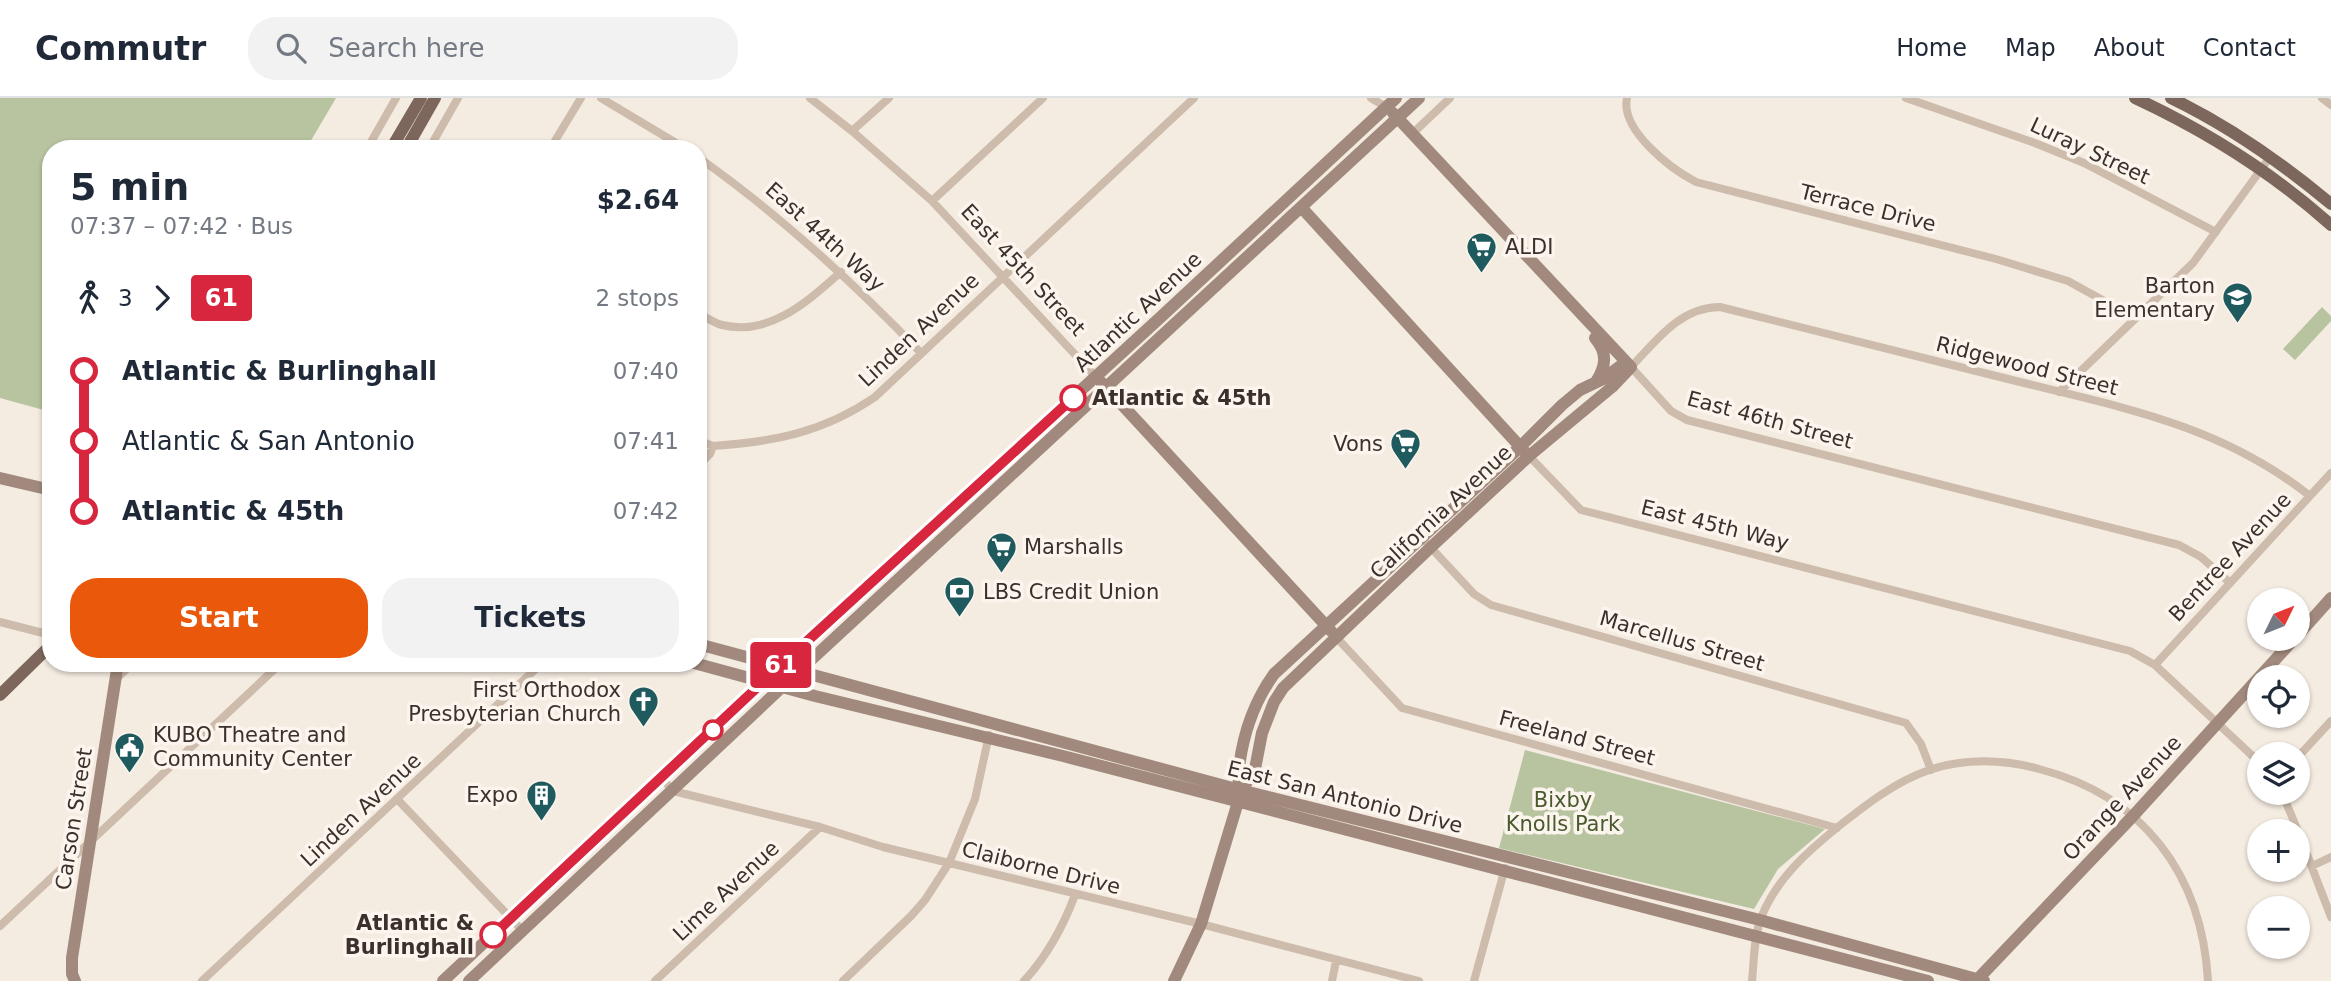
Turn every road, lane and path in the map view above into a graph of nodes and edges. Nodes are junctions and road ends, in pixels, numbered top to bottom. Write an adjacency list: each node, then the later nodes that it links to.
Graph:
1 (396, 98): 24 (street)
2 (421, 98): 25 (main road)
3 (435, 98): 26 (main road)
4 (457, 98): 27 (street)
5 (581, 98): 28 (street)
6 (601, 98): 29 (street)
7 (810, 98): 22 (street, East 45th Street)
8 (889, 98): 22 (street)
9 (1043, 98): 33 (street)
10 (1195, 98): 39 (street, Linden Avenue)
11 (1371, 98): 19 (street, East 46th Street)
12 (1419, 98): 21 (main road, Atlantic Avenue)
13 (1450, 98): 23 (street)
14 (1628, 98): 42 (street, Terrace Drive)
15 (1906, 98): 37 (street, Luray Street)
16 (2135, 98): 32 (main road)
17 (2171, 98): 30 (main road)
18 (2322, 98): 20 (street)
19 (1391, 102): 21 (main road, East 46th Street); 46 (main road, Atlantic Avenue)
20 (2331, 105)
21 (1398, 117): 23 (main road, East 46th Street); 35 (main road, Atlantic Avenue)
22 (852, 131): 33 (street, East 45th Street)
23 (1413, 133): 43 (main road, East 46th Street)
24 (372, 140)
25 (396, 140)
26 (411, 140)
27 (434, 140)
28 (555, 140)
29 (671, 140)
30 (2270, 157): 32 (street); 34 (main road)
31 (707, 163): 38 (street, East 44th Way)
32 (2261, 170): 36 (main road); 37 (street)
33 (932, 201): 39 (street, East 45th Street)
34 (2331, 204)
35 (1301, 207): 48 (main road, Atlantic Avenue); 52 (main road, East 45th Way)
36 (2331, 225)
37 (2216, 232): 42 (street)
38 (841, 272): 41 (street); 44 (street, East 44th Way)
39 (1003, 276): 44 (street, Linden Avenue); 46 (street, East 45th Street)
40 (1720, 307): 45 (street, California Avenue); 49 (street, Ridgewood Street)
41 (707, 318)
42 (2135, 318): 49 (street)
43 (1588, 322): 45 (main road, East 46th Street); 47 (main road)
44 (921, 353): 51 (street, Linden Avenue)
45 (1628, 364): 47 (main road, California Avenue); 52 (main road, California Avenue); 60 (street, East 46th Street)
46 (1096, 377): 48 (main road, East 45th Street); 71 (main road, Atlantic Avenue)
47 (1596, 382): 52 (main road, California Avenue)
48 (1106, 387): 64 (main road, East 45th Street); 77 (main road, Atlantic Avenue)
49 (2059, 392): 57 (street, Ridgewood Street)
50 (707, 444): 51 (street)
51 (713, 446): 53 (street)
52 (1525, 451): 58 (main road, California Avenue); 59 (main road, California Avenue); 70 (street, East 45th Way)
53 (707, 457)
54 (2331, 473): 57 (street, Bentree Avenue)
55 (0, 478): 56 (main road)
56 (42, 488)
57 (2310, 496): 60 (street, Bentree Avenue)
58 (1421, 537): 59 (street, Marcellus Street); 64 (main road, California Avenue)
59 (1430, 548): 66 (main road, California Avenue); 88 (street, Marcellus Street)
60 (2230, 582): 70 (street, Bentree Avenue)
61 (2331, 598): 63 (main road)
62 (0, 622): 65 (street)
63 (2310, 622)
64 (1325, 625): 66 (main road, East 45th Street); 91 (main road, California Avenue)
65 (42, 633)
66 (1336, 637): 91 (main road, California Avenue); 95 (street, Freeland Street)
67 (707, 646): 71 (main road, East San Antonio Drive)
68 (2283, 651): 84 (main road, Orange Avenue)
69 (42, 654): 81 (main road)
70 (2155, 664): 84 (street, East 45th Way)
71 (780, 666): 77 (main road, East San Antonio Drive); 79 (main road, Atlantic Avenue)
72 (707, 667): 79 (main road, East San Antonio Drive)
73 (116, 672): 78 (main road, Carson Street)
74 (123, 672): 78 (street)
75 (271, 672): 96 (street)
76 (533, 672): 92 (street, Linden Avenue)
77 (798, 673): 80 (main road, Atlantic Avenue); 83 (main road, East San Antonio Drive)
78 (115, 680): 96 (main road, Carson Street)
79 (764, 682): 80 (main road, East San Antonio Drive); 89 (main road, Atlantic Avenue)
80 (782, 687): 85 (main road, East San Antonio Drive); 90 (main road, Atlantic Avenue)
81 (0, 695)
82 (2331, 721): 86 (street)
83 (992, 722): 85 (street); 91 (main road, East San Antonio Drive)
84 (2217, 723): 87 (street, East 45th Way); 93 (main road, Orange Avenue)
85 (988, 739): 91 (main road, East San Antonio Drive); 99 (street)
86 (2310, 744)
87 (2247, 751)
88 (1931, 770): 93 (street); 95 (street)
89 (661, 777): 90 (street); 104 (main road, Atlantic Avenue)
90 (673, 790): 94 (street, Claiborne Drive); 108 (main road, Atlantic Avenue)
91 (1239, 796): 100 (main road, East San Antonio Drive); 106 (main road, California Avenue)
92 (398, 800): 104 (street); 112 (street, Linden Avenue)
93 (2133, 816): 124 (main road, Orange Avenue); 125 (street)
94 (820, 827): 99 (street, Claiborne Drive); 115 (street, Lime Avenue)
95 (1837, 828): 105 (street)
96 (90, 841): 107 (street); 111 (main road, Carson Street)
97 (2331, 857): 101 (street)
98 (2310, 861): 101 (street)
99 (949, 863): 102 (street, Claiborne Drive); 116 (street)
100 (1506, 865): 105 (main road, East San Antonio Drive); 109 (main road, East San Antonio Drive); 121 (street)
101 (2312, 866): 103 (street)
102 (1075, 895): 106 (street, Claiborne Drive); 117 (street)
103 (2331, 917)
104 (510, 919): 108 (street); 113 (main road, Atlantic Avenue)
105 (1760, 920): 109 (street); 124 (main road, East San Antonio Drive)
106 (1201, 924): 110 (street, Claiborne Drive); 118 (main road, California Avenue)
107 (0, 926)
108 (523, 931): 114 (main road, Atlantic Avenue)
109 (1758, 936): 122 (street); 123 (main road, East San Antonio Drive)
110 (1336, 961): 119 (street); 120 (street, Claiborne Drive)
111 (75, 981)
112 (202, 981)
113 (443, 981)
114 (469, 981)
115 (655, 981)
116 (843, 981)
117 (1024, 981)
118 (1174, 981)
119 (1332, 981)
120 (1419, 981)
121 (1474, 981)
122 (1752, 981)
123 (1928, 981)
124 (1979, 981)
125 (2208, 981)

